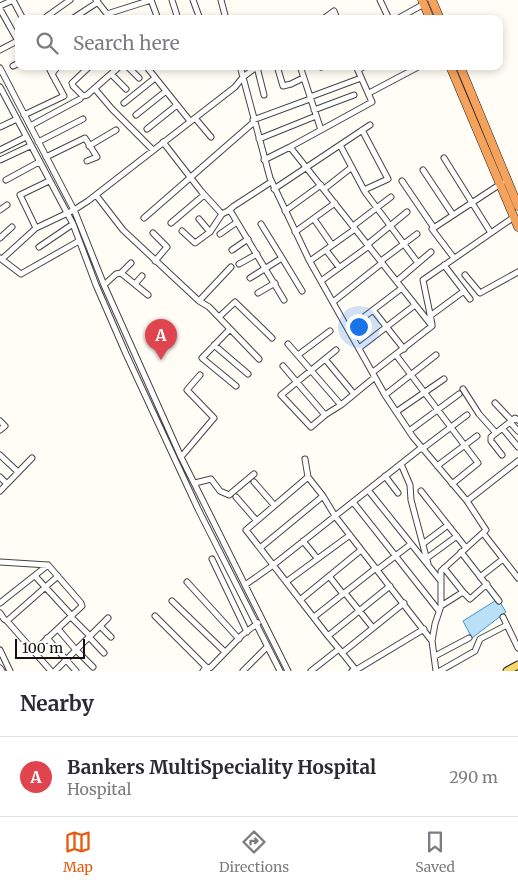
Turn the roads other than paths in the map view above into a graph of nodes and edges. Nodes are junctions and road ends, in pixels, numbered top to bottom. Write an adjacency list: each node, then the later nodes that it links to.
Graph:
1 (13, 0): 10 (street); 12 (street)
2 (70, 0): 13 (street)
3 (172, 0): 16 (street)
4 (193, 0): 17 (street)
5 (380, 0): 19 (street)
6 (432, 0): 22 (highway)
7 (97, 1): 11 (street); 14 (street)
8 (223, 1): 18 (street)
9 (423, 2): 20 (street); 21 (highway)
10 (0, 8): 23 (street)
11 (107, 14): 15 (street)
12 (21, 15)
13 (49, 15)
14 (78, 15)
15 (156, 15)
16 (177, 15)
17 (199, 15)
18 (225, 15)
19 (387, 15)
20 (403, 15)
21 (428, 15)
22 (438, 15)
23 (15, 36)
24 (15, 42): 25 (street)
25 (0, 50)
26 (0, 68): 62 (street)
27 (50, 70): 42 (street)
28 (55, 70): 42 (street)
29 (86, 70): 50 (street)
30 (116, 70): 43 (street)
31 (131, 70): 45 (street)
32 (149, 70): 46 (street)
33 (241, 70): 44 (street)
34 (253, 70): 44 (street)
35 (258, 70): 55 (street)
36 (277, 70): 47 (street)
37 (301, 70): 47 (street)
38 (358, 70): 48 (street)
39 (412, 70): 53 (street)
40 (452, 70): 101 (highway)
41 (462, 70): 101 (highway)
42 (52, 74): 62 (street)
43 (111, 74): 50 (street); 51 (street)
44 (243, 77): 67 (street); 68 (street)
45 (139, 78)
46 (155, 78): 52 (street); 59 (street)
47 (303, 78): 57 (street)
48 (362, 78): 53 (street); 57 (street)
49 (0, 87): 54 (street)
50 (95, 89): 86 (street)
51 (126, 89)
52 (166, 91): 60 (street); 63 (street)
53 (369, 93): 74 (street)
54 (2, 95): 65 (street)
55 (264, 95)
56 (354, 95): 61 (street)
57 (310, 98): 61 (street); 68 (street)
58 (80, 99): 70 (street)
59 (124, 103)
60 (177, 105): 67 (street); 72 (street)
61 (314, 110): 64 (street)
62 (24, 115): 70 (street)
63 (136, 115)
64 (316, 116): 74 (street); 78 (street)
65 (17, 119): 71 (street); 76 (street)
66 (83, 119): 79 (street)
67 (193, 119): 77 (street); 80 (street)
68 (254, 121): 78 (street); 96 (street)
69 (370, 125): 75 (street)
70 (30, 126): 79 (street)
71 (0, 127)
72 (147, 129)
73 (116, 130): 83 (street)
74 (321, 130): 84 (street)
75 (362, 130): 81 (street); 104 (street)
76 (26, 137): 82 (street); 85 (street)
77 (211, 137)
78 (259, 139): 90 (street)
79 (38, 142): 87 (street)
80 (163, 142): 86 (street); 96 (street)
81 (340, 145): 93 (street); 94 (street)
82 (30, 146): 89 (street); 92 (street)
83 (89, 146): 87 (street); 91 (street)
84 (290, 147): 90 (street); 93 (street)
85 (0, 150)
86 (153, 150): 105 (street)
87 (46, 157): 114 (street)
88 (444, 158): 109 (street)
89 (0, 160)
90 (264, 160): 100 (street)
91 (87, 161)
92 (39, 162): 97 (street); 98 (street)
93 (307, 167): 102 (street); 103 (street)
94 (352, 167): 102 (street); 104 (street)
95 (423, 170): 120 (street)
96 (191, 178): 106 (street); 122 (street)
97 (6, 180)
98 (49, 181): 118 (street); 133 (street)
99 (402, 181): 134 (street)
100 (272, 182): 103 (street); 115 (street)
101 (504, 182): 109 (street); 111 (highway); 121 (highway)
102 (323, 187): 108 (street); 116 (street)
103 (274, 189): 116 (street)
104 (364, 190): 112 (street)
105 (96, 195): 114 (street); 156 (street)
106 (204, 195): 119 (street); 125 (street)
107 (391, 197): 112 (street)
108 (335, 203): 124 (street); 131 (street)
109 (472, 203): 120 (street); 139 (street)
110 (7, 204): 113 (street)
111 (518, 206)
112 (377, 208): 129 (street); 131 (street)
113 (0, 210)
114 (74, 210): 118 (street); 175 (street)
115 (228, 211): 119 (street); 126 (street)
116 (285, 211): 138 (street)
117 (407, 212): 129 (street)
118 (68, 213): 127 (street); 133 (street)
119 (222, 214): 137 (street)
120 (453, 215): 134 (street)
121 (514, 217): 132 (highway); 139 (street)
122 (144, 218)
123 (199, 219): 137 (street)
124 (314, 219): 138 (street); 146 (street)
125 (171, 222)
126 (237, 222): 140 (street); 143 (street)
127 (73, 224): 144 (street); 148 (street)
128 (261, 224): 153 (street)
129 (391, 226): 145 (street); 147 (street)
130 (12, 227): 142 (street)
131 (354, 227): 146 (street); 147 (street)
132 (518, 227)
133 (36, 228): 155 (street)
134 (434, 228): 154 (street)
135 (182, 231): 137 (street)
136 (153, 232): 156 (street)
137 (210, 232)
138 (294, 232): 157 (street)
139 (491, 233): 154 (street)
140 (220, 234)
141 (417, 234): 145 (street)
142 (0, 238)
143 (248, 239): 149 (street); 152 (street)
144 (79, 241): 155 (street); 316 (street)
145 (404, 244): 158 (street); 160 (street)
146 (332, 245): 150 (street)
147 (368, 245): 158 (street); 164 (street)
148 (39, 247)
149 (232, 250)
150 (326, 250): 157 (street); 164 (street)
151 (432, 252): 160 (street)
152 (257, 254): 161 (street); 165 (street)
153 (282, 258): 165 (street); 177 (street)
154 (454, 258): 162 (street)
155 (1, 259)
156 (155, 261): 183 (street)
157 (310, 262): 171 (street)
158 (382, 262): 172 (street); 184 (street)
159 (131, 263): 167 (street)
160 (418, 263): 172 (street)
161 (239, 264)
162 (444, 265): 178 (street); 187 (street)
163 (231, 267): 183 (street)
164 (339, 267): 171 (street)
165 (266, 269): 170 (street); 174 (street)
166 (518, 272): 168 (street)
167 (122, 273): 173 (street); 175 (street)
168 (465, 275)
169 (142, 276): 173 (street)
170 (250, 278)
171 (321, 281): 184 (street)
172 (396, 281): 176 (street)
173 (135, 284): 180 (street)
174 (275, 284): 179 (street); 182 (street)
175 (104, 285): 239 (street)
176 (402, 288): 185 (street); 186 (street)
177 (302, 291)
178 (464, 291): 181 (street); 187 (street)
179 (258, 293)
180 (148, 295)
181 (470, 299)
182 (284, 300)
183 (199, 302): 188 (street)
184 (333, 302): 192 (street)
185 (416, 305): 189 (street); 190 (street)
186 (373, 310): 190 (street); 192 (street)
187 (430, 316): 189 (street)
188 (219, 317): 191 (street); 194 (street)
189 (432, 326): 198 (street)
190 (387, 327): 197 (street); 198 (street)
191 (230, 329): 196 (street); 203 (street)
192 (348, 329): 197 (street)
193 (330, 331): 200 (street)
194 (272, 338)
195 (288, 344): 200 (street)
196 (214, 345): 207 (street); 213 (street)
197 (359, 348): 208 (street)
198 (404, 349): 201 (street)
199 (336, 350): 204 (street)
200 (298, 355): 206 (street)
201 (396, 355): 208 (street); 209 (street)
202 (436, 355): 209 (street)
203 (260, 359)
204 (325, 359): 206 (street); 216 (street)
205 (283, 366): 212 (street)
206 (312, 370): 212 (street); 220 (street)
207 (248, 374)
208 (374, 374): 216 (street); 218 (street)
209 (411, 374): 215 (street); 218 (street)
210 (200, 375): 239 (street)
211 (444, 379): 215 (street)
212 (297, 382): 223 (street); 223 (street)
213 (236, 386)
214 (464, 389): 232 (street)
215 (424, 392): 221 (street); 222 (street)
216 (354, 394): 220 (street)
217 (459, 394): 221 (street)
218 (385, 395): 222 (street)
219 (495, 403): 226 (street)
220 (341, 405): 223 (street)
221 (438, 410): 227 (street); 230 (street)
222 (396, 412): 230 (street)
223 (325, 415)
224 (468, 415): 227 (street)
225 (0, 421): 229 (street)
226 (513, 421): 228 (street); 231 (street)
227 (451, 427): 234 (street); 236 (street)
228 (503, 429): 232 (street); 235 (street)
229 (0, 430)
230 (409, 431): 236 (street)
231 (518, 431)
232 (496, 433): 238 (street)
233 (477, 436): 234 (street)
234 (465, 445): 244 (street); 253 (street)
235 (518, 447)
236 (421, 449): 243 (street); 244 (street)
237 (0, 455): 245 (street)
238 (502, 455)
239 (181, 457): 251 (street)
240 (32, 458): 245 (street)
241 (305, 459): 249 (street)
242 (518, 461): 260 (street)
243 (401, 464): 247 (street); 270 (street)
244 (437, 466): 253 (street)
245 (18, 472): 252 (street)
246 (254, 474): 251 (street)
247 (385, 476): 254 (street); 257 (street)
248 (0, 477): 252 (street)
249 (308, 477): 258 (street); 262 (street)
250 (254, 482): 262 (street)
251 (195, 483): 296 (street)
252 (7, 484): 255 (street)
253 (452, 484): 260 (street)
254 (368, 490): 261 (street); 271 (street)
255 (0, 491)
256 (421, 491): 265 (street)
257 (398, 493)
258 (323, 496): 263 (street); 272 (street)
259 (236, 497): 264 (street)
260 (467, 501): 266 (street)
261 (353, 502): 263 (street); 276 (street)
262 (274, 505): 264 (street)
263 (335, 516): 267 (street); 269 (street)
264 (256, 520): 272 (street)
265 (448, 525): 268 (street); 270 (street)
266 (483, 533): 273 (street); 280 (street)
267 (350, 535): 274 (street); 278 (street)
268 (457, 536): 273 (street); 279 (street)
269 (303, 541): 278 (street); 283 (street)
270 (424, 543): 279 (street)
271 (411, 544): 276 (street); 284 (street)
272 (260, 548): 283 (street)
273 (466, 548): 275 (street)
274 (361, 550): 286 (street); 289 (street)
275 (461, 552): 285 (street); 290 (street)
276 (395, 556): 286 (street); 306 (street)
277 (212, 558): 322 (street)
278 (317, 558): 294 (street)
279 (427, 558): 284 (street)
280 (503, 559): 290 (street); 291 (street)
281 (0, 562): 282 (street)
282 (48, 565): 287 (street); 288 (street)
283 (273, 565): 294 (street); 296 (street)
284 (429, 567): 292 (street)
285 (444, 568): 292 (street); 299 (street)
286 (376, 569): 297 (street); 300 (street)
287 (35, 576): 298 (street); 304 (street)
288 (58, 576): 298 (street); 309 (street)
289 (329, 576): 300 (street); 301 (street)
290 (480, 576): 295 (street)
291 (518, 578)
292 (440, 580): 306 (street)
293 (187, 582): 329 (street)
294 (286, 582): 301 (street)
295 (487, 584): 299 (street); 303 (street)
296 (245, 585): 314 (street)
297 (390, 586): 305 (street); 307 (street)
298 (45, 587): 309 (street); 315 (street)
299 (463, 592): 306 (street)
300 (344, 594): 307 (street); 311 (street)
301 (300, 600): 311 (street)
302 (172, 601): 337 (street)
303 (499, 601)
304 (0, 603)
305 (404, 603): 319 (street); 321 (street)
306 (440, 608): 330 (street)
307 (359, 611): 319 (street); 323 (street)
308 (0, 613): 315 (street)
309 (72, 616): 320 (street); 324 (street)
310 (155, 616): 344 (street)
311 (314, 617): 323 (street)
312 (503, 617): 317 (street)
313 (108, 618): 318 (street)
314 (263, 620): 316 (street); 353 (street)
315 (7, 621): 335 (street)
316 (256, 624): 322 (street); 331 (street)
317 (507, 625): 326 (street); 355 (street)
318 (100, 626): 324 (street); 325 (street)
319 (373, 628): 336 (street)
320 (58, 629): 327 (street); 334 (street)
321 (424, 629): 330 (street); 345 (street)
322 (247, 632): 329 (street)
323 (328, 636): 336 (street)
324 (89, 637): 334 (street); 338 (street)
325 (111, 637)
326 (516, 637): 332 (street)
327 (48, 638): 335 (street); 340 (street)
328 (469, 638): 339 (street)
329 (239, 639): 337 (street)
330 (432, 641): 339 (street)
331 (268, 647): 351 (street); 352 (street)
332 (518, 648)
333 (0, 650): 347 (street)
334 (76, 650): 340 (street); 342 (street)
335 (34, 651): 348 (street)
336 (340, 651): 345 (street); 354 (street)
337 (225, 652): 344 (street)
338 (104, 653)
339 (435, 656): 355 (street)
340 (66, 660): 349 (street); 350 (street)
341 (518, 665): 356 (main road)
342 (93, 667)
343 (0, 668): 346 (street)
344 (206, 670)
345 (355, 670)
346 (2, 671)
347 (10, 671)
348 (51, 671)
349 (55, 671)
350 (76, 671)
351 (243, 671)
352 (280, 671)
353 (288, 671)
354 (311, 671)
355 (438, 671)
356 (507, 671)

